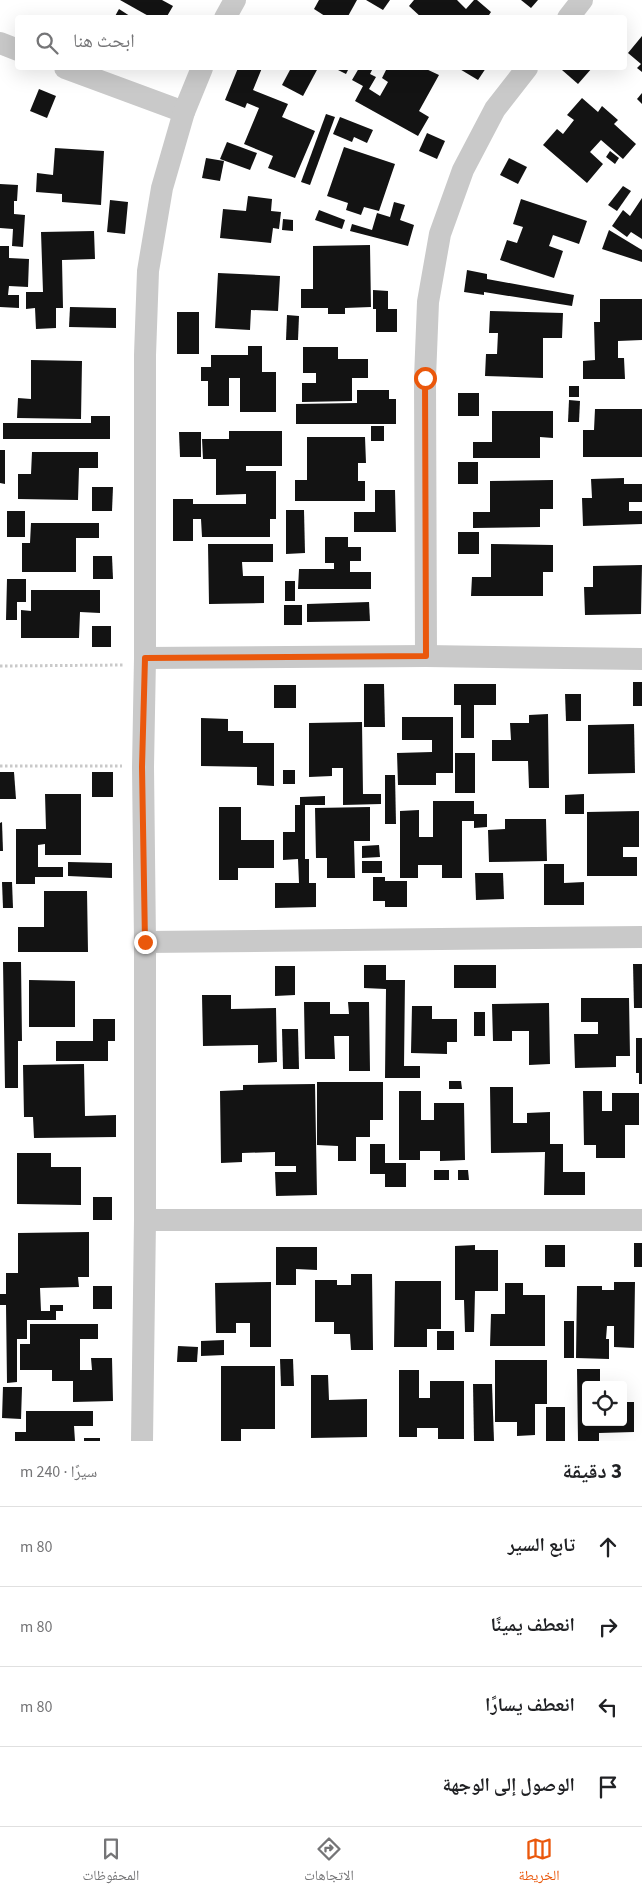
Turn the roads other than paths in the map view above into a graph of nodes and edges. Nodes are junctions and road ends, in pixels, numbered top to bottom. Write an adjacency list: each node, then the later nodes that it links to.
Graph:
1 (235, 0): 3 (street)
2 (582, 0): 4 (street)
3 (227, 15)
4 (570, 15)
5 (0, 43): 6 (street)
6 (15, 49)
7 (70, 70): 10 (street)
8 (201, 70): 10 (street)
9 (525, 70): 11 (street)
10 (184, 112): 13 (street)
11 (426, 656): 12 (street); 13 (street)
12 (642, 659)
13 (144, 661): 15 (street)
14 (642, 937): 15 (street)
15 (145, 942): 16 (street)
16 (145, 1220): 17 (street); 18 (street)
17 (642, 1220)
18 (142, 1441)

